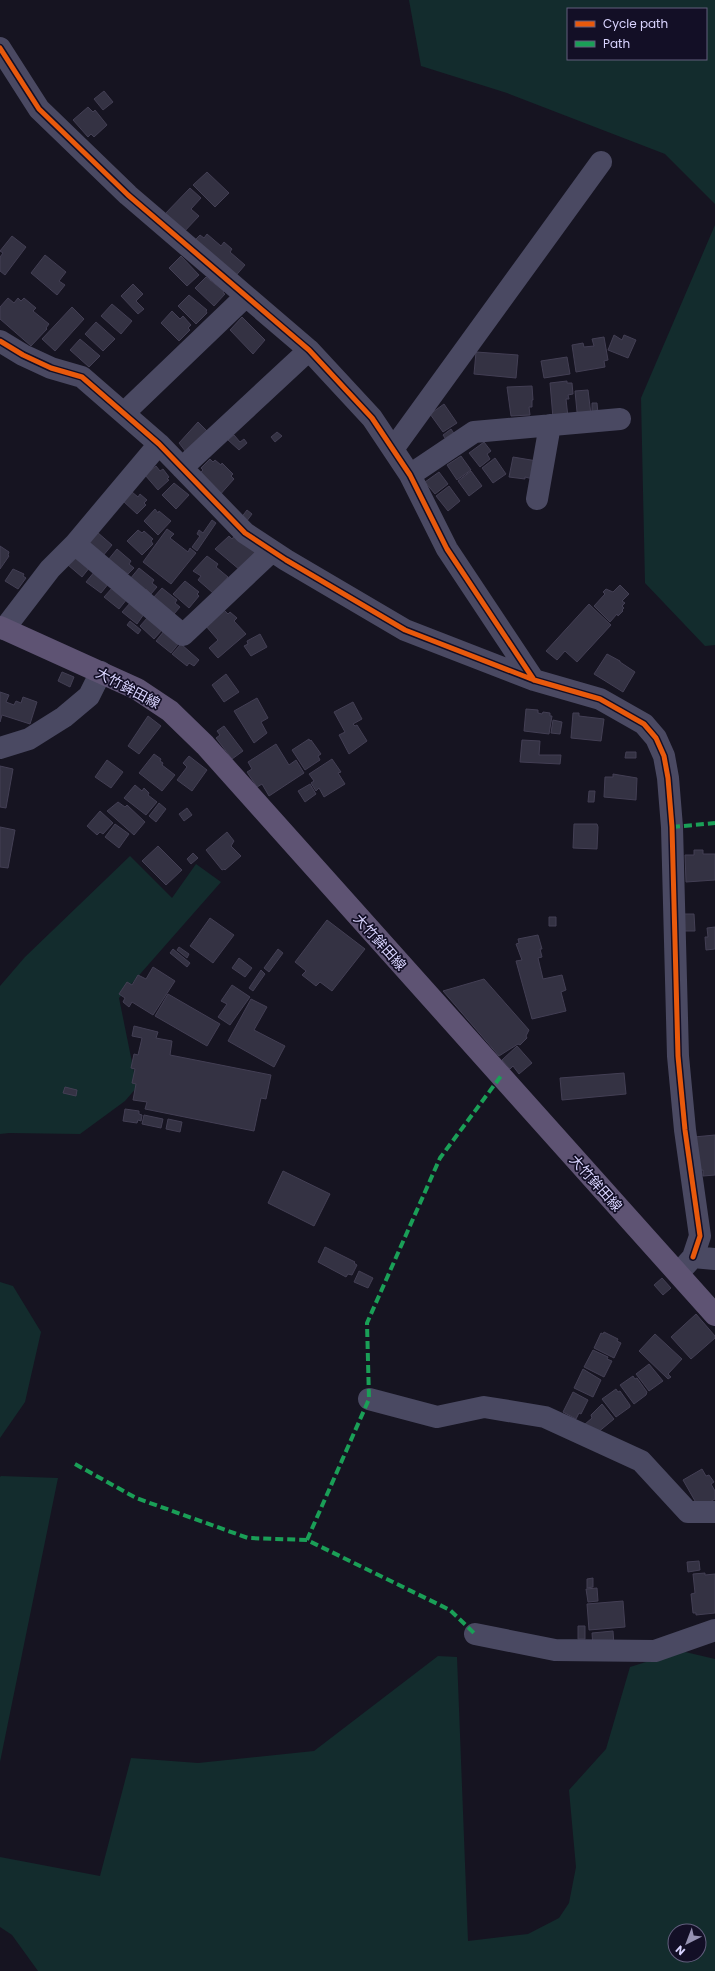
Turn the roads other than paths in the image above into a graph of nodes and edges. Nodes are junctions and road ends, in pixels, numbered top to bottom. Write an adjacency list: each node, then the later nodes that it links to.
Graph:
1 (0, 48): 3 (street)
2 (601, 162): 10 (street)
3 (246, 296): 5 (street); 6 (street)
4 (0, 341): 6 (street)
5 (309, 350): 10 (street); 11 (street)
6 (124, 413): 9 (street)
7 (620, 419): 8 (street)
8 (550, 425): 12 (street); 13 (street)
9 (159, 444): 11 (street); 14 (street)
10 (393, 449): 12 (street)
11 (182, 468): 15 (street)
12 (410, 475): 18 (street)
13 (538, 499)
14 (75, 544): 15 (street); 16 (street)
15 (272, 551): 18 (street)
16 (2, 628): 17 (main road, 大竹鉾田線)
17 (101, 672): 19 (street); 22 (main road, 大竹鉾田線)
18 (534, 680): 20 (street)
19 (0, 748)
20 (694, 1257): 21 (street); 22 (street)
21 (715, 1259)
22 (678, 1274): 23 (main road, 大竹鉾田線)
23 (715, 1315)
24 (369, 1399): 25 (street)
25 (715, 1512)
26 (715, 1630): 27 (street)
27 (476, 1634)

